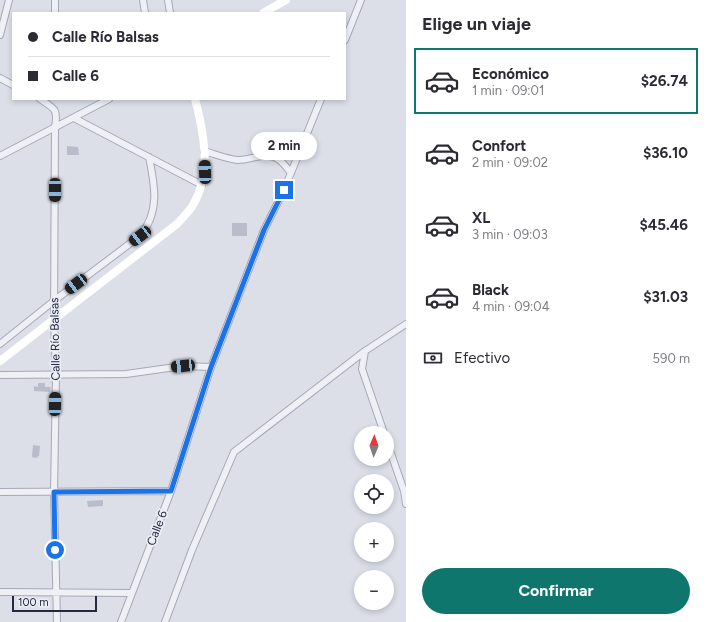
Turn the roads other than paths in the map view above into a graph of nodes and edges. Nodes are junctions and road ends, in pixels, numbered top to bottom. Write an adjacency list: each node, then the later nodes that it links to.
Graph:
1 (9, 0): 11 (street)
2 (58, 0): 7 (street)
3 (143, 0): 8 (street)
4 (168, 0): 9 (street)
5 (286, 0): 10 (street)
6 (361, 0): 12 (street)
7 (55, 12)
8 (145, 12)
9 (170, 12)
10 (265, 12)
11 (0, 35)
12 (346, 38)
13 (0, 78): 14 (street)
14 (12, 84)
15 (41, 100): 20 (street, Calle Río Balsas)
16 (106, 100): 19 (street)
17 (195, 100): 21 (street)
18 (321, 100): 24 (street, Calle 6)
19 (74, 118): 20 (street); 23 (street)
20 (55, 127): 22 (street); 28 (street, Calle Río Balsas)
21 (204, 151): 24 (street); 25 (street)
22 (0, 156)
23 (149, 157): 25 (street); 26 (street)
24 (291, 173): 34 (street, Calle 6)
25 (202, 185): 27 (street)
26 (120, 251): 27 (street); 28 (street)
27 (125, 265): 29 (street)
28 (55, 300): 29 (street, Calle Río Balsas); 31 (street)
29 (54, 319): 33 (street); 36 (street, Calle Río Balsas)
30 (406, 324): 32 (street)
31 (0, 344)
32 (364, 351): 37 (street); 48 (street)
33 (0, 361)
34 (211, 367): 36 (street); 39 (street, Calle 6)
35 (0, 375): 36 (street)
36 (56, 375): 41 (street, Calle Río Balsas)
37 (382, 426)
38 (394, 462): 42 (street)
39 (171, 491): 41 (street); 45 (street, Calle 6)
40 (0, 492): 41 (street)
41 (54, 492): 44 (street, Calle Río Balsas)
42 (406, 504)
43 (0, 592): 44 (street)
44 (56, 593): 45 (street); 46 (street, Calle Río Balsas)
45 (131, 593): 47 (street, Calle 6)
46 (57, 622)
47 (122, 622)
48 (165, 622)

